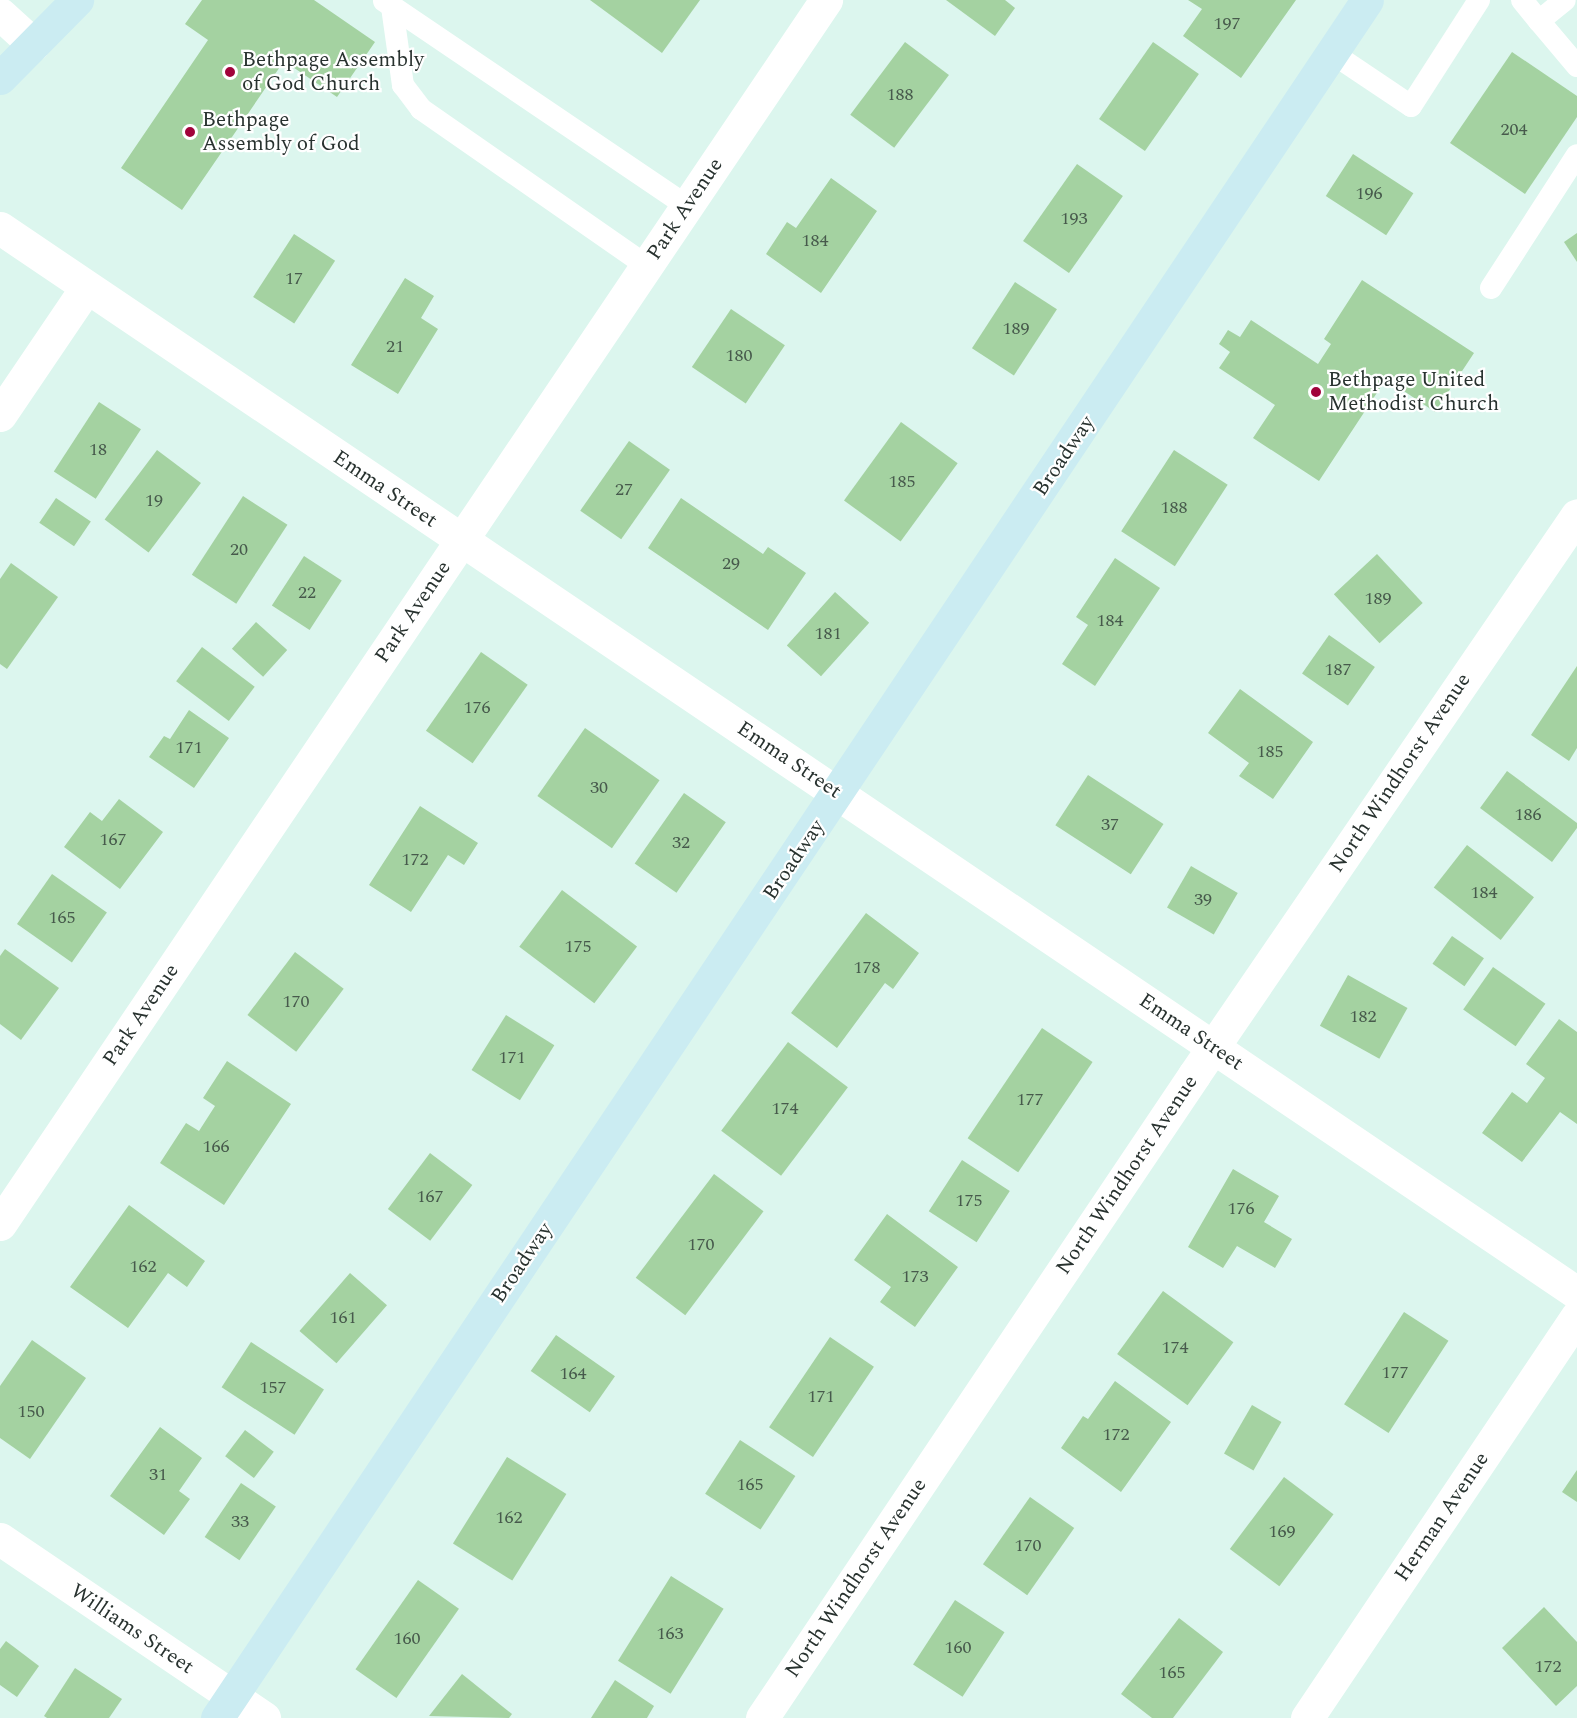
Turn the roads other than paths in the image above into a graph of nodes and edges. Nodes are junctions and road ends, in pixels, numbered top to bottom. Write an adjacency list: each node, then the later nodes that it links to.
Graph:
1 (77, 0): 10 (main road)
2 (826, 0): 15 (street, Park Avenue)
3 (1367, 0): 11 (main road, Broadway)
4 (1479, 0): 11 (lane)
5 (1522, 0): 9 (lane)
6 (1565, 0): 9 (lane)
7 (388, 3): 15 (lane); 17 (lane)
8 (0, 14): 10 (street)
9 (1539, 21): 12 (lane)
10 (33, 44): 13 (main road)
11 (1332, 53): 23 (main road, Broadway)
12 (1577, 66)
13 (0, 78)
14 (1577, 155): 19 (lane)
15 (687, 206): 17 (street, Park Avenue)
16 (0, 228): 18 (street, Emma Street)
17 (646, 266): 22 (street, Park Avenue)
18 (86, 288): 20 (street); 22 (street, Emma Street)
19 (1491, 288)
20 (0, 415)
21 (1577, 515): 24 (street, North Windhorst Avenue)
22 (461, 540): 23 (street, Emma Street); 25 (street, Park Avenue)
23 (838, 794): 24 (street, Emma Street); 29 (main road, Broadway)
24 (1213, 1047): 26 (street, Emma Street); 31 (street, North Windhorst Avenue)
25 (0, 1224)
26 (1577, 1293)
27 (1577, 1316): 32 (street, Herman Avenue)
28 (0, 1539): 29 (street, Williams Street)
29 (224, 1707): 30 (street, Williams Street)
30 (264, 1718)
31 (762, 1718)
32 (1307, 1718)

